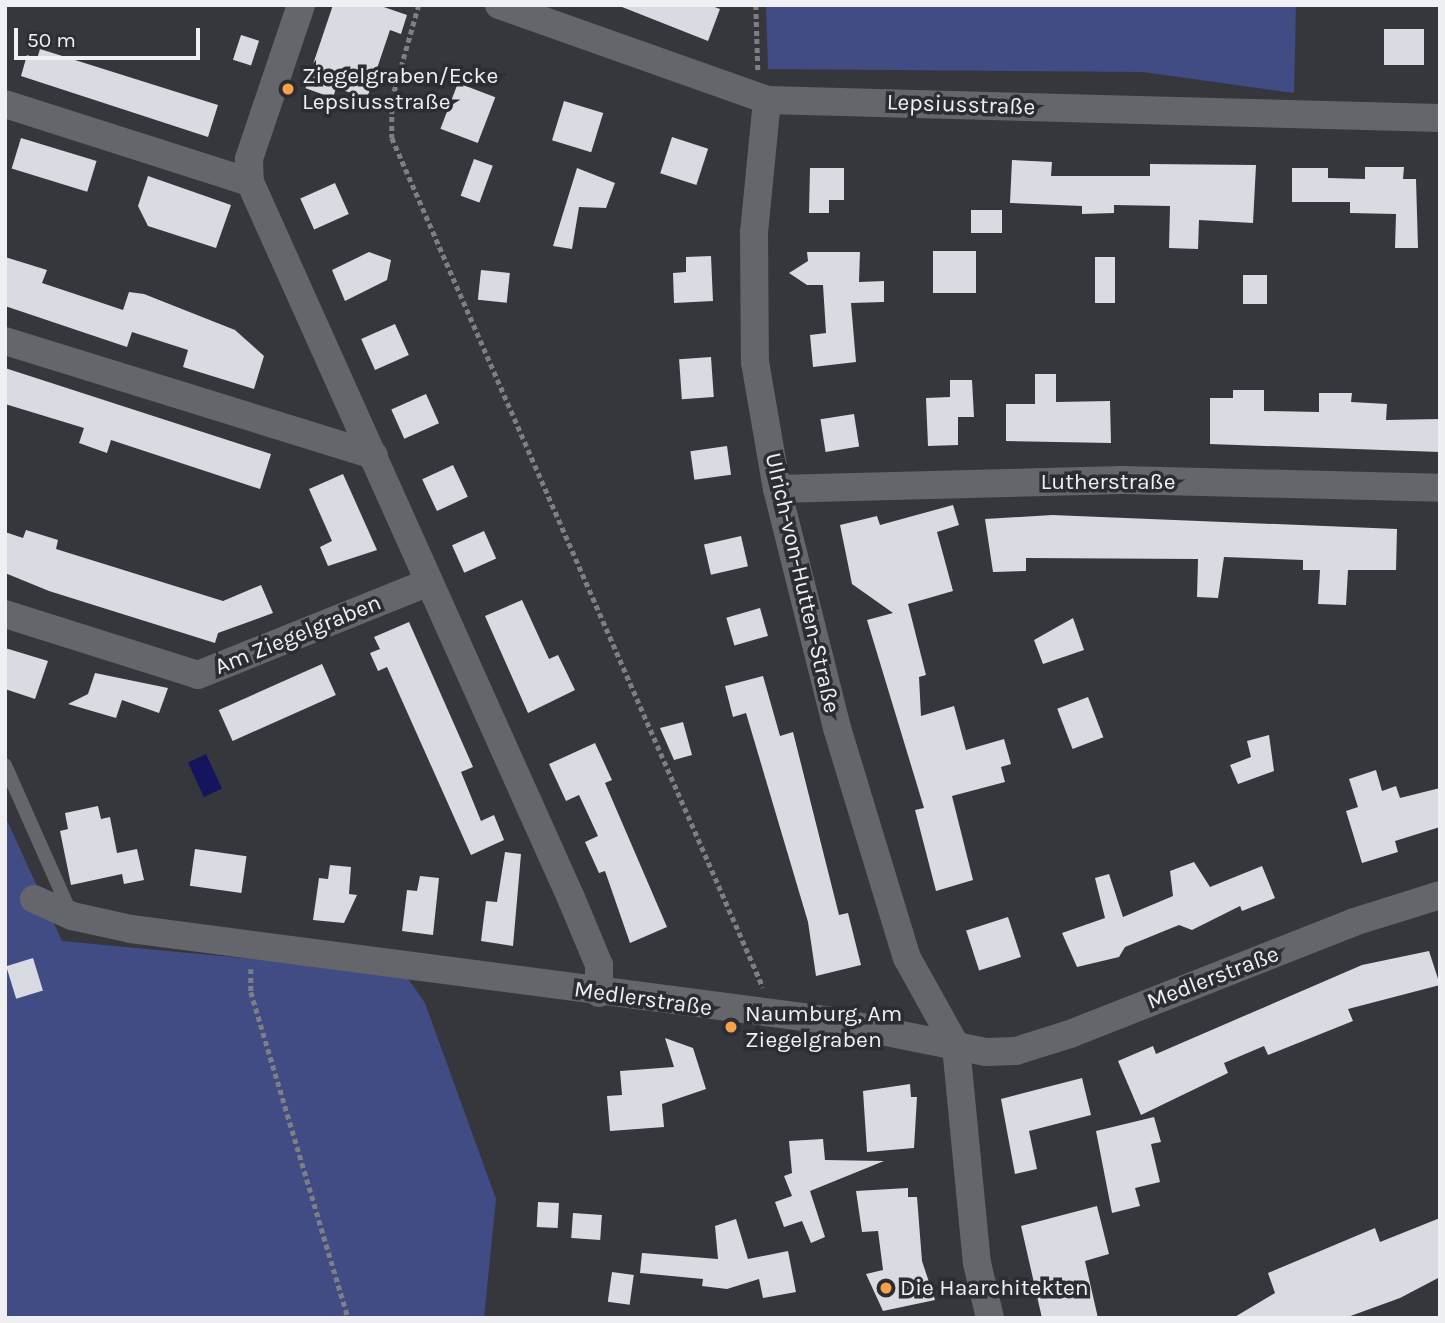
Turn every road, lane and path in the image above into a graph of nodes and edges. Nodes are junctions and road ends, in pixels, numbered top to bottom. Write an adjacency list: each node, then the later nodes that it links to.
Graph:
1 (301, 5): 9 (street)
2 (419, 5): 22 (path)
3 (499, 5): 5 (street, Lepsiusstraße)
4 (756, 5): 5 (path)
5 (736, 89): 6 (street, Lepsiusstraße)
6 (767, 100): 8 (street, Lepsiusstraße); 13 (street, Ulrich-von-Hutten-Straße)
7 (5, 104): 9 (street)
8 (1440, 118)
9 (250, 182): 11 (street)
10 (5, 341): 11 (street)
11 (374, 455): 14 (street)
12 (1440, 488): 13 (street, Lutherstraße)
13 (777, 489): 23 (street, Ulrich-von-Hutten-Straße)
14 (429, 582): 15 (street, Am Ziegelgraben); 21 (street)
15 (5, 614)
16 (5, 765): 19 (lane)
17 (1440, 895): 23 (street, Medlerstraße)
18 (34, 899): 19 (street, Medlerstraße)
19 (72, 916): 20 (street, Medlerstraße)
20 (251, 947): 21 (street, Medlerstraße); 24 (path)
21 (599, 993): 22 (street, Medlerstraße)
22 (776, 1017): 23 (street, Medlerstraße)
23 (956, 1046): 25 (street)
24 (348, 1318)
25 (990, 1318)

